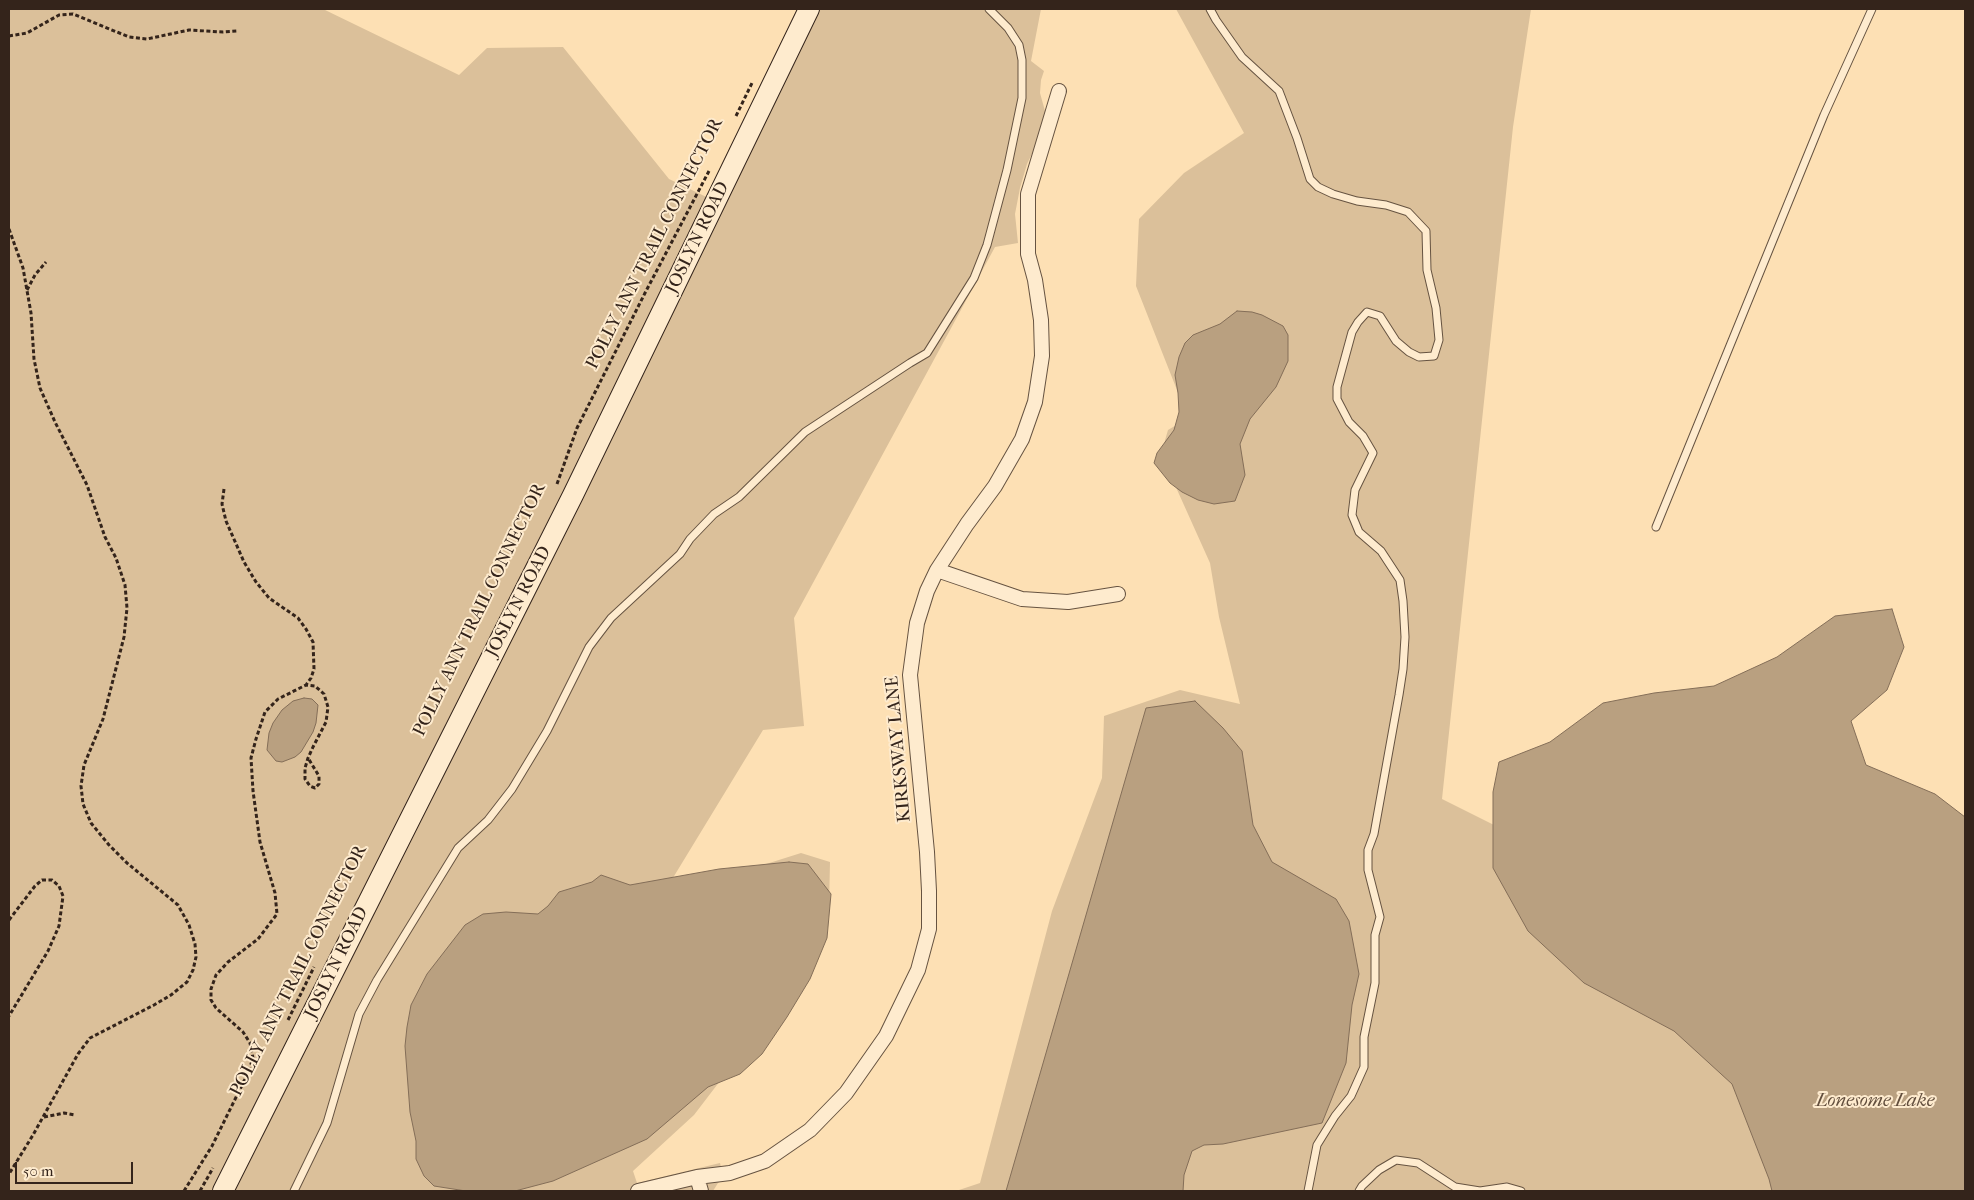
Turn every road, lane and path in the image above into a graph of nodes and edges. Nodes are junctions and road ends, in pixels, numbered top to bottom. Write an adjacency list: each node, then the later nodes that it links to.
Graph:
1 (809, 9): 34 (street, JOSLYN ROAD)
2 (989, 9): 35 (lane)
3 (1210, 9): 38 (lane)
4 (1872, 9): 16 (lane)
5 (237, 30): 6 (path)
6 (9, 36)
7 (755, 76): 9 (path, POLLY ANN TRAIL CONNECTOR)
8 (1059, 91): 17 (street, KIRKSWAY LANE)
9 (734, 122)
10 (710, 168): 15 (path, POLLY ANN TRAIL CONNECTOR)
11 (9, 229): 13 (path)
12 (46, 262): 13 (path)
13 (27, 291): 28 (path)
14 (224, 489): 19 (path)
15 (555, 490)
16 (1656, 527)
17 (937, 570): 18 (street); 31 (street, KIRKSWAY LANE)
18 (1118, 594)
19 (312, 674): 20 (path); 21 (path)
20 (306, 685): 21 (path); 32 (path)
21 (315, 686): 22 (path)
22 (308, 758): 22 (path)
23 (9, 920): 25 (path)
24 (317, 961): 26 (path, POLLY ANN TRAIL CONNECTOR)
25 (9, 1016)
26 (285, 1027)
27 (75, 1115): 28 (path)
28 (42, 1118): 30 (path)
29 (214, 1165): 33 (path)
30 (9, 1174)
31 (697, 1177): 36 (street, KIRKSWAY LANE); 37 (street)
32 (184, 1191)
33 (200, 1191)
34 (223, 1191)
35 (294, 1191)
36 (638, 1191)
37 (701, 1191)
38 (1308, 1191)
39 (1359, 1191): 40 (lane)
40 (1521, 1191)

